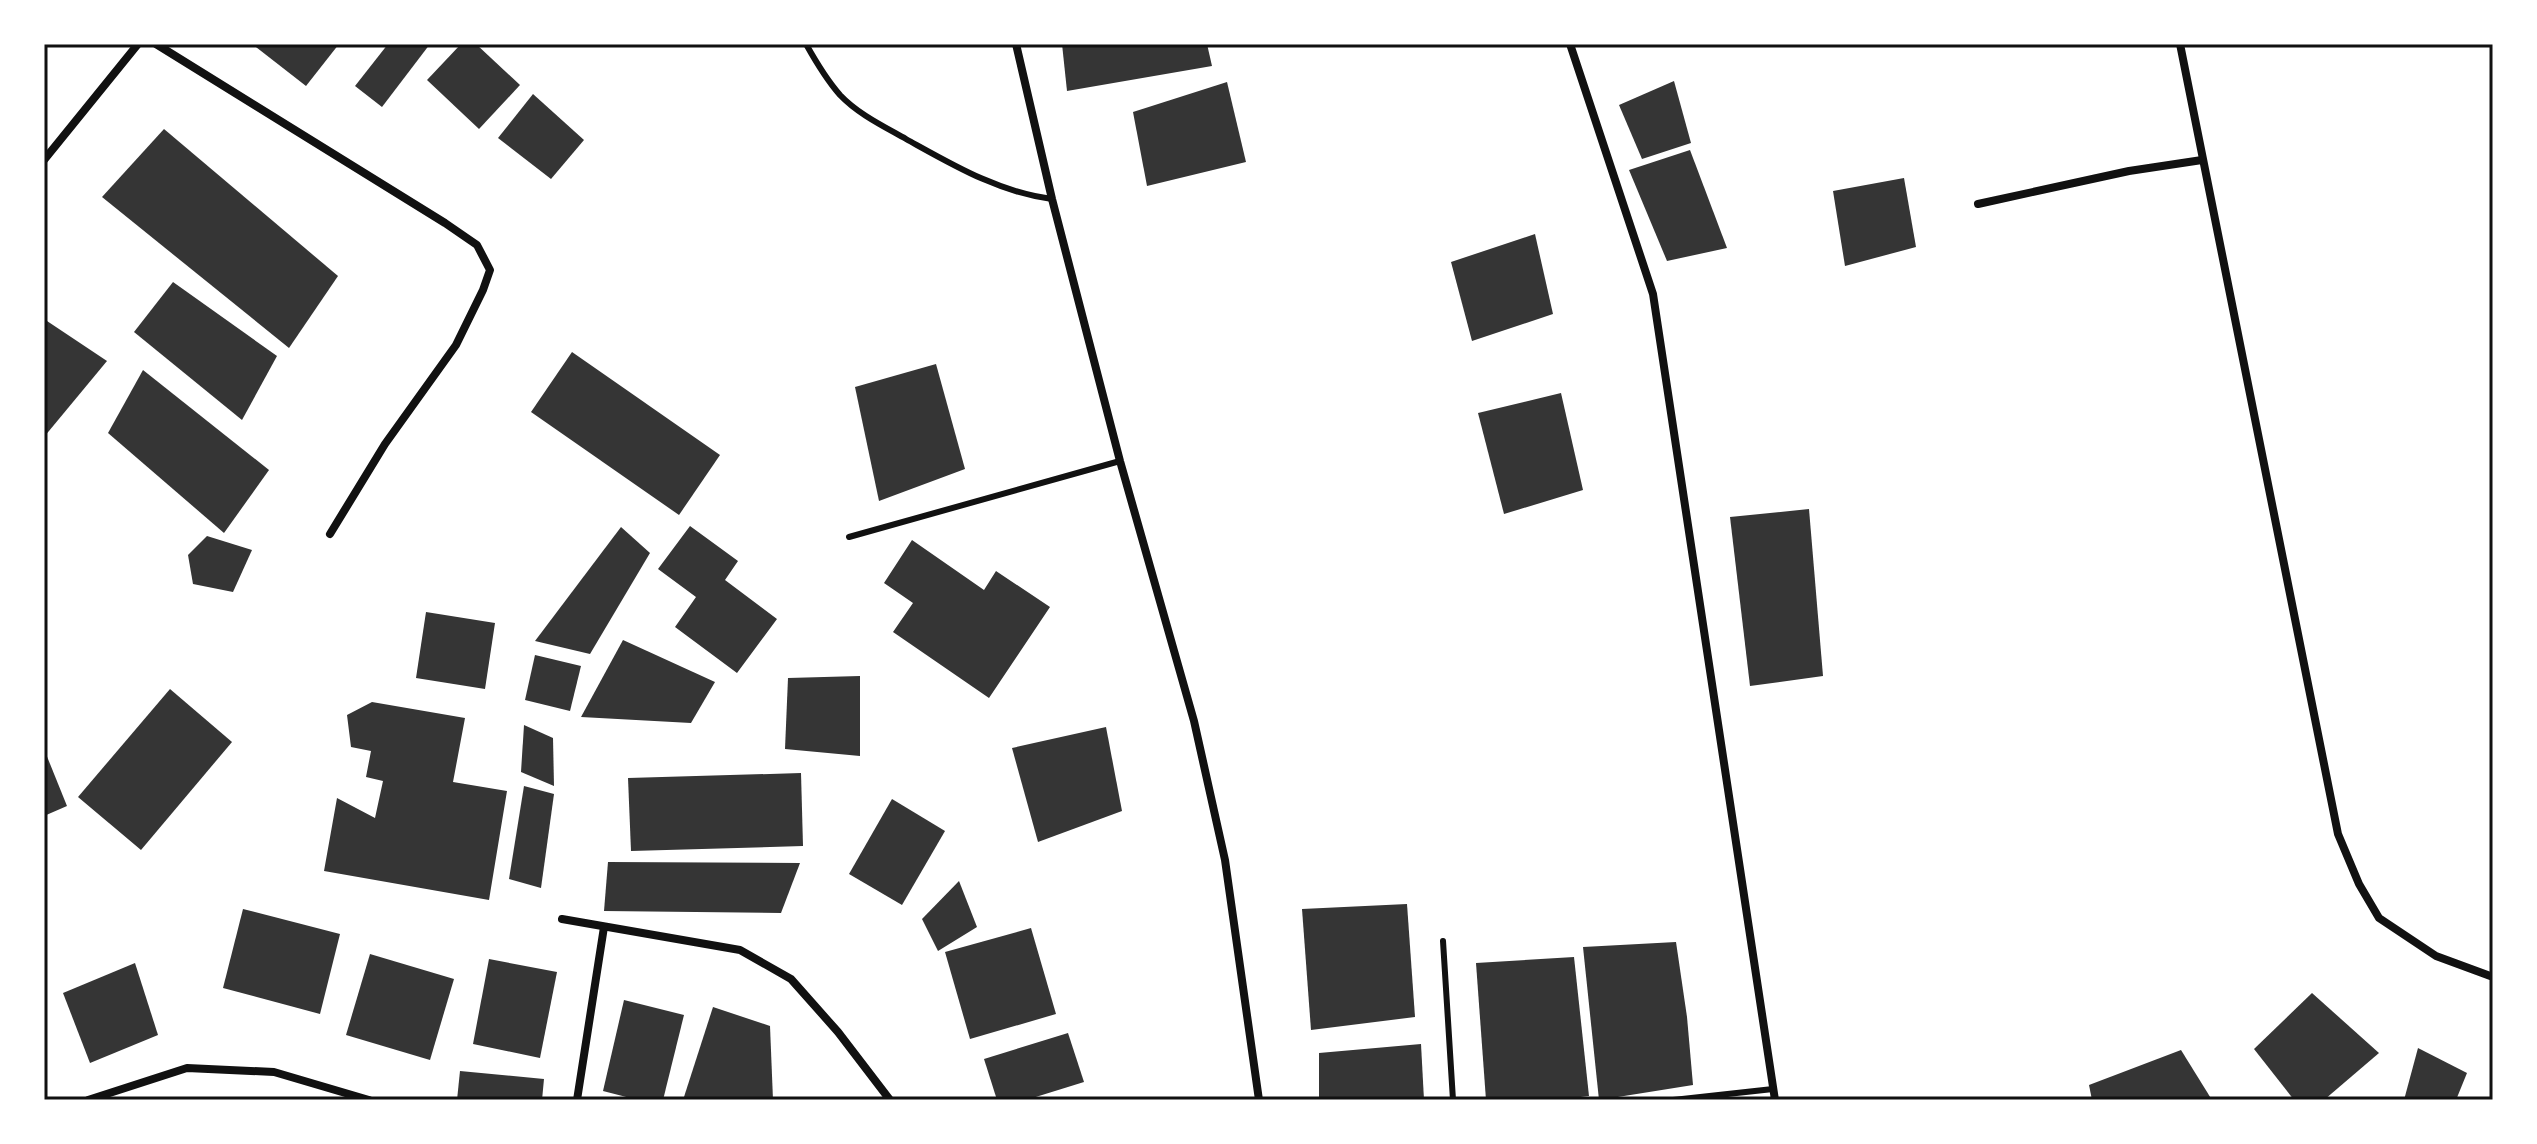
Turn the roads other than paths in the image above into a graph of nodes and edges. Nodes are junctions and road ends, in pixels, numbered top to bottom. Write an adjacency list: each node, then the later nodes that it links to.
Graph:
1 (138, 44): 7 (street)
2 (156, 44): 12 (street)
3 (806, 44): 9 (lane)
4 (1016, 44): 9 (street)
5 (1570, 44): 18 (street)
6 (2180, 44): 8 (street)
7 (44, 160)
8 (2202, 160): 10 (street); 17 (street)
9 (1052, 199): 11 (street)
10 (1978, 204)
11 (1120, 461): 13 (lane); 23 (street)
12 (330, 534)
13 (849, 537)
14 (562, 919): 15 (street)
15 (604, 927): 21 (street); 22 (street)
16 (1443, 941): 24 (lane)
17 (2493, 977)
18 (1773, 1089): 25 (lane); 26 (street)
19 (88, 1100): 20 (street)
20 (369, 1100)
21 (577, 1100)
22 (890, 1100)
23 (1259, 1100)
24 (1453, 1100)
25 (1673, 1100)
26 (1775, 1100)

